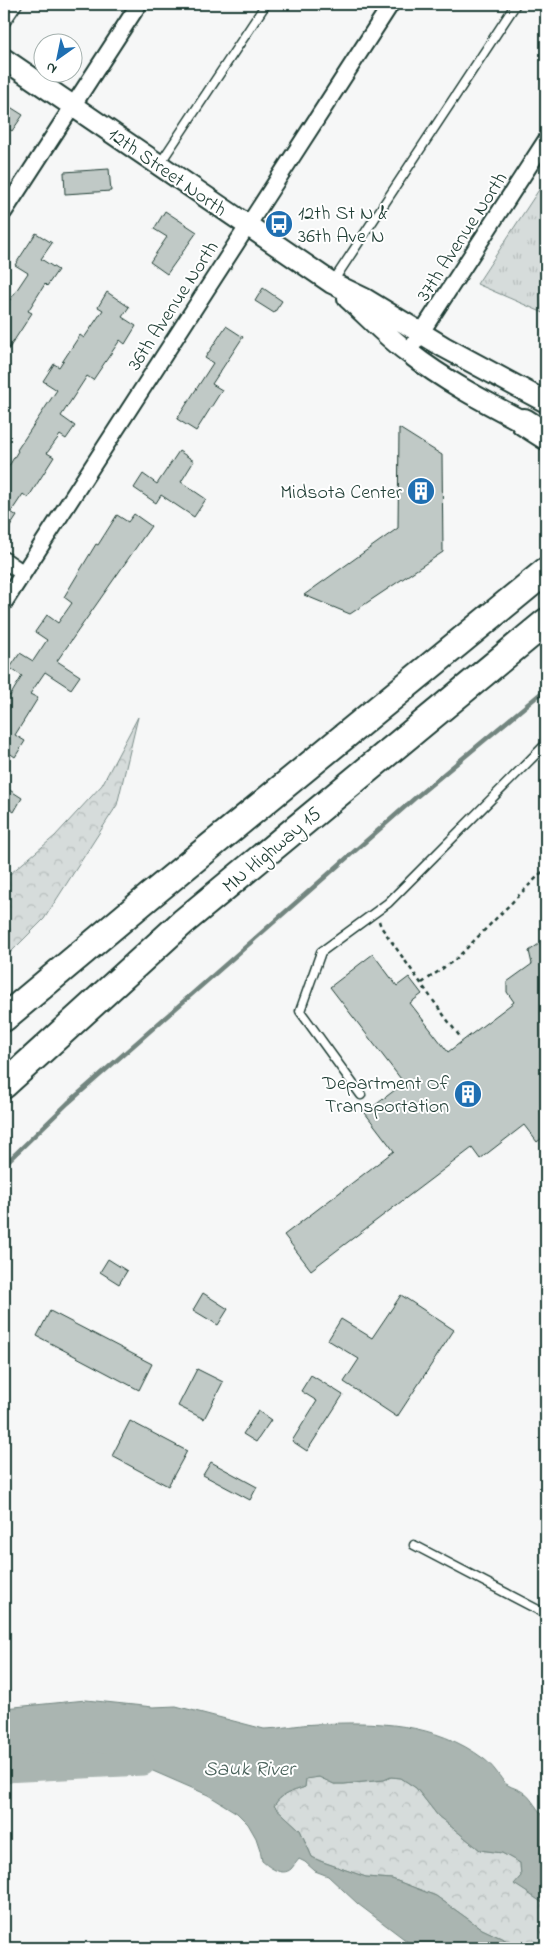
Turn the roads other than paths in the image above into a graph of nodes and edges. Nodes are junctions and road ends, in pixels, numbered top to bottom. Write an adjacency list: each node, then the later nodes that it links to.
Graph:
1 (18, 4): 6 (lane)
2 (139, 4): 8 (street)
3 (266, 4): 10 (lane)
4 (391, 4): 12 (street, 36th Avenue North)
5 (516, 4): 13 (lane)
6 (4, 25)
7 (4, 59): 8 (street, 12th Street North)
8 (73, 105): 10 (street, 12th Street North); 11 (street)
9 (546, 140): 14 (street, 37th Avenue North)
10 (159, 165): 12 (street, 12th Street North)
11 (4, 212)
12 (247, 225): 13 (street, 12th Street North); 21 (street, 36th Avenue North)
13 (332, 283): 14 (street, 12th Street North); 15 (street, 12th Street North)
14 (421, 333): 15 (street, 37th Avenue North); 16 (street, 12th Street North)
15 (408, 353): 17 (street, 12th Street North)
16 (546, 402)
17 (539, 431)
18 (546, 550): 24 (highway)
19 (4, 560): 21 (street)
20 (546, 572): 24 (highway, MN Highway 15)
21 (23, 573): 22 (street, 36th Avenue North)
22 (4, 604)
23 (546, 622): 27 (highway, MN Highway 15)
24 (381, 707): 26 (highway, MN Highway 15)
25 (546, 744): 28 (lane)
26 (4, 1018)
27 (4, 1085)
28 (361, 1095)
29 (414, 1545): 30 (lane)
30 (546, 1614)

